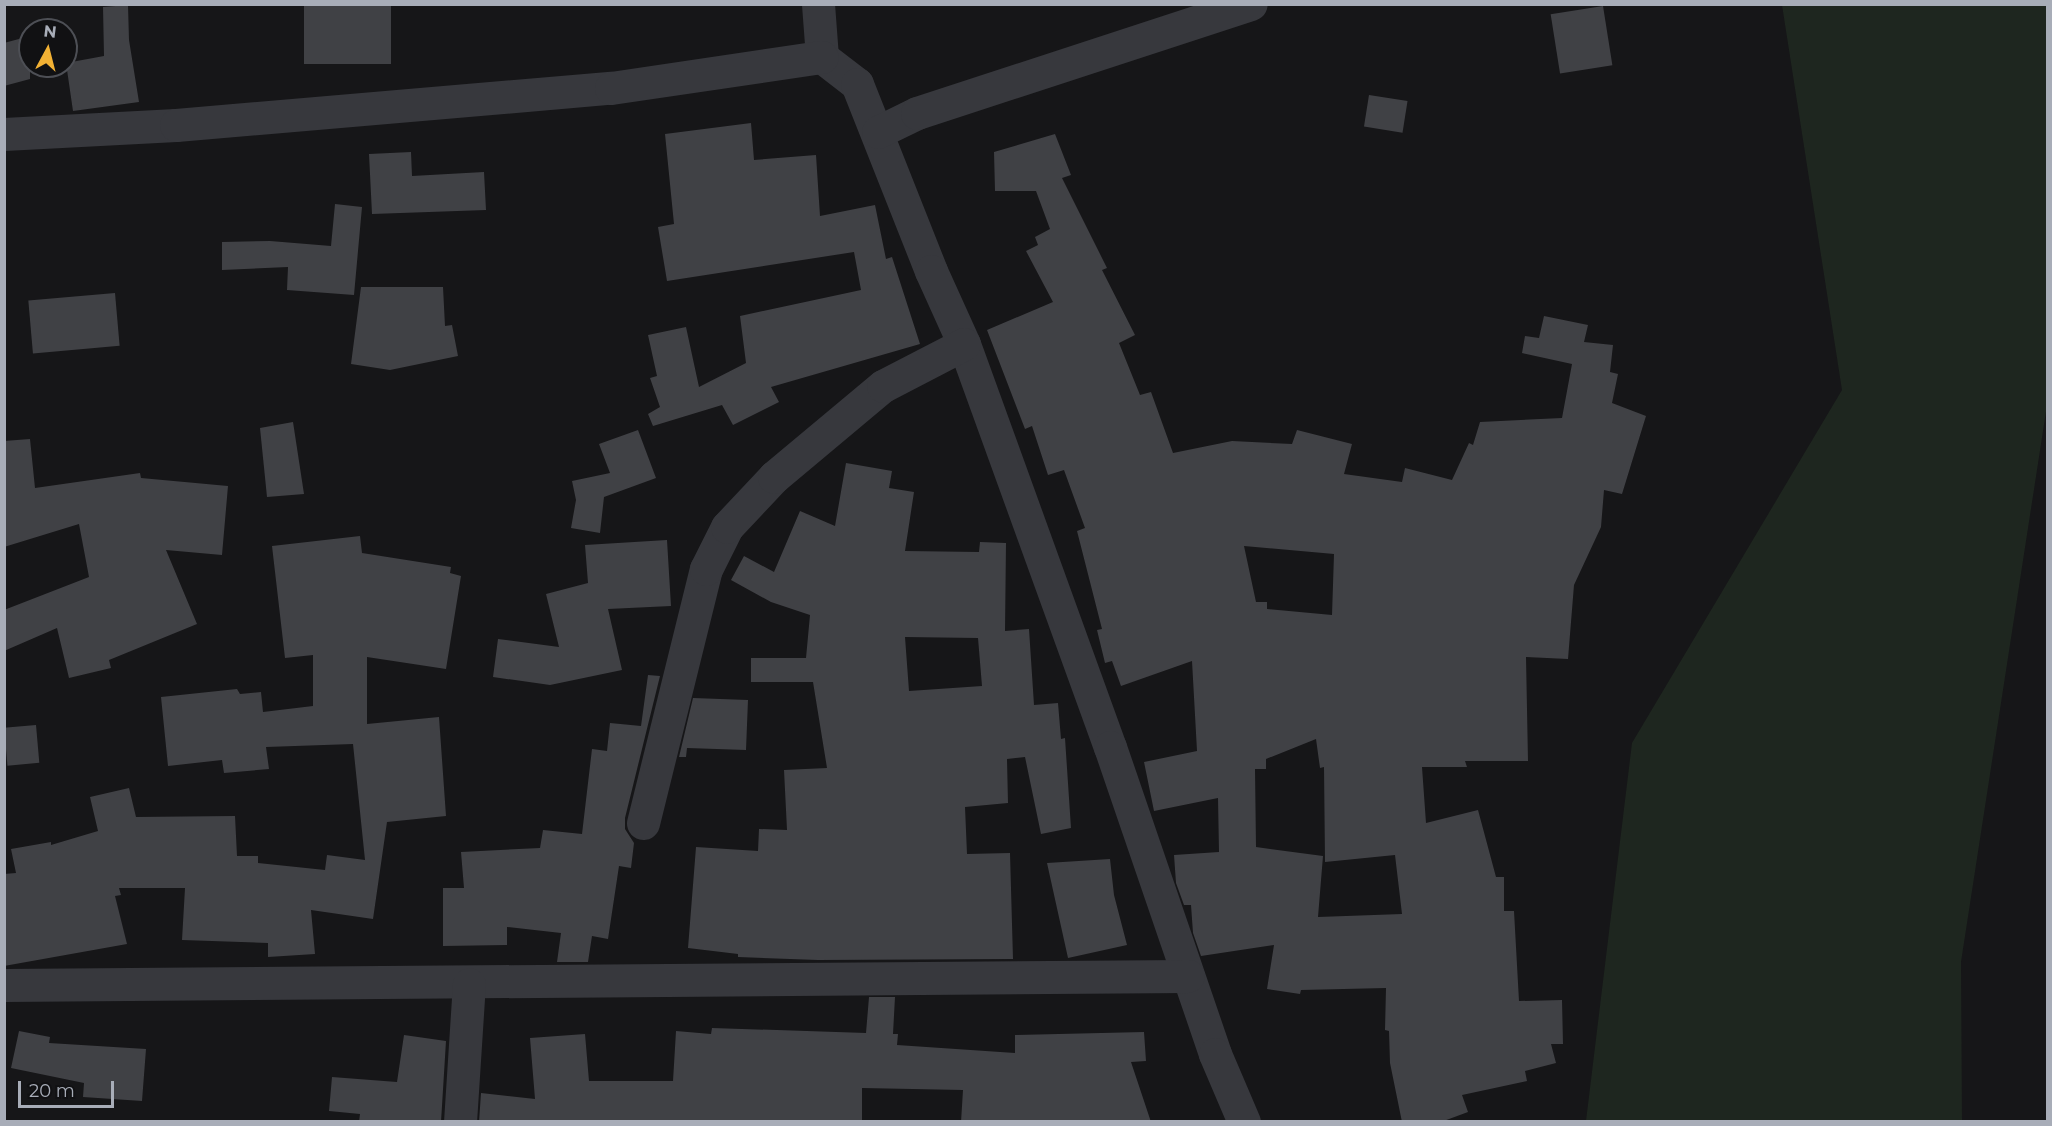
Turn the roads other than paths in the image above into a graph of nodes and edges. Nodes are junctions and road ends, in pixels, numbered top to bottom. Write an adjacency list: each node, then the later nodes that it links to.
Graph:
1 (818, 4): 3 (street)
2 (1251, 4): 5 (street)
3 (822, 57): 4 (street); 7 (street)
4 (857, 84): 5 (street); 6 (street)
5 (917, 113): 6 (street)
6 (878, 132): 8 (street)
7 (4, 134)
8 (964, 344): 9 (street); 10 (street)
9 (643, 823)
10 (1188, 976): 11 (street); 14 (street)
11 (469, 984): 12 (street); 13 (street)
12 (4, 985)
13 (460, 1122)
14 (1244, 1122)

